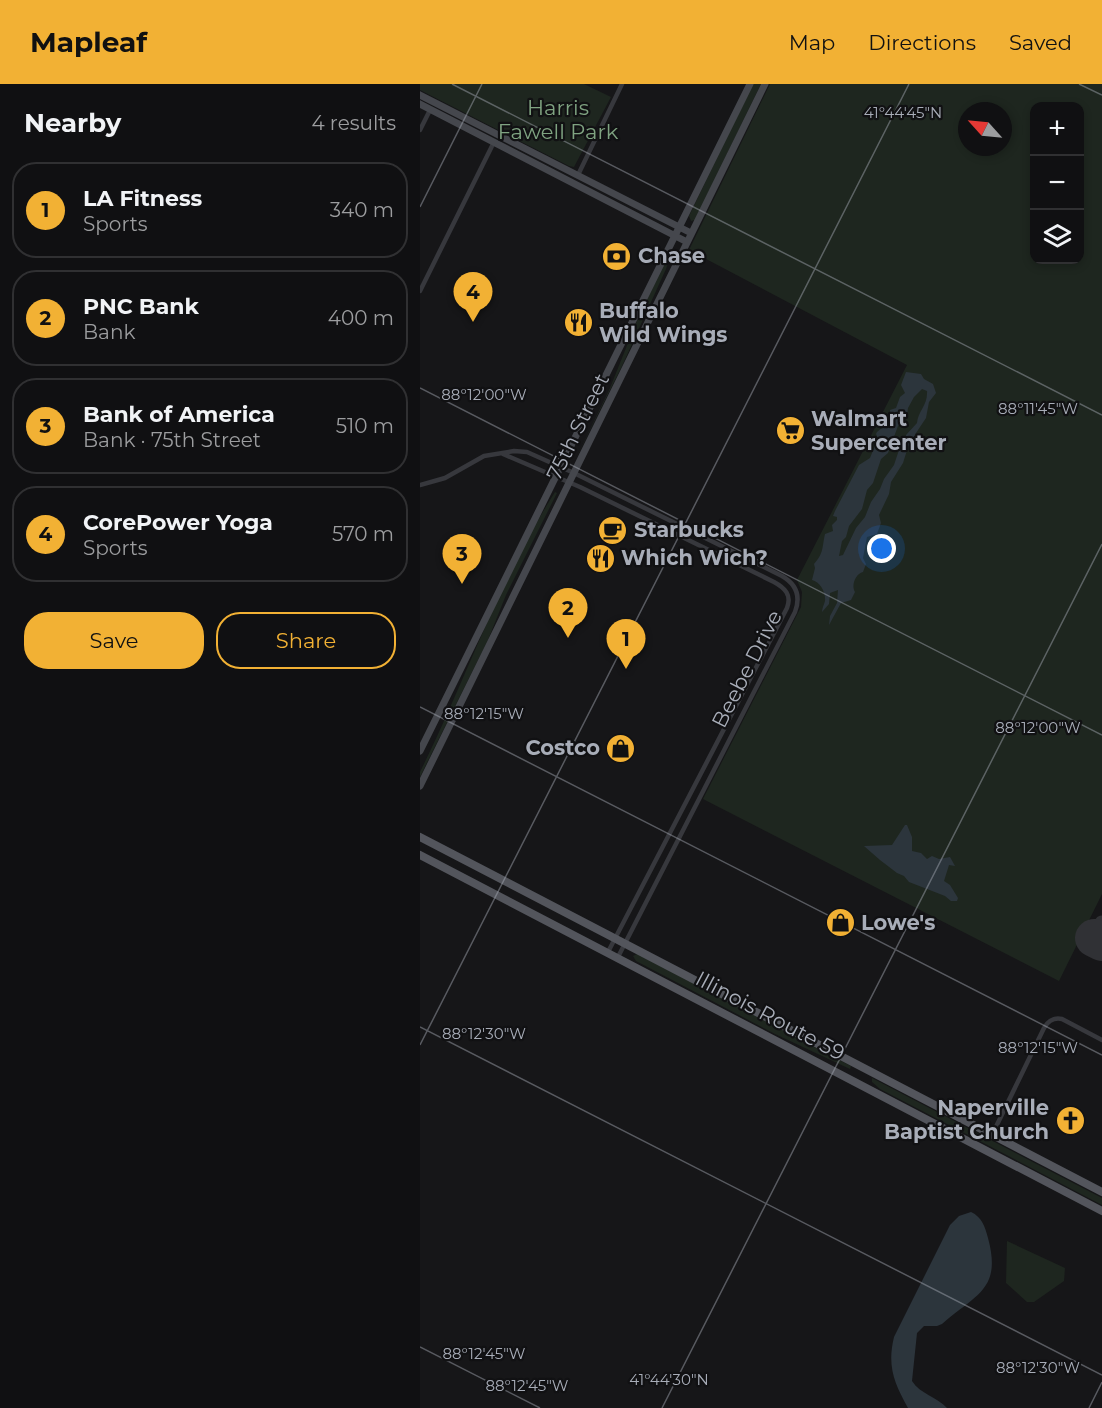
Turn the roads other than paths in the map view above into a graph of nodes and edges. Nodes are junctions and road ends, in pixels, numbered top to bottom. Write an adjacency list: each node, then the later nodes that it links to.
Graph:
1 (622, 84): 10 (street)
2 (750, 84): 12 (main road, 75th Street)
3 (765, 84): 13 (main road, 75th Street)
4 (420, 95): 8 (main road)
5 (420, 104): 6 (main road)
6 (430, 110): 7 (street); 9 (main road)
7 (420, 130)
8 (498, 134): 9 (street); 10 (main road)
9 (494, 142): 11 (main road); 16 (street)
10 (578, 175): 11 (street); 12 (main road)
11 (574, 183): 14 (main road)
12 (679, 227): 13 (main road); 14 (main road, 75th Street)
13 (692, 233): 15 (main road, 75th Street)
14 (675, 235): 15 (main road); 18 (main road, 75th Street)
15 (687, 242): 19 (main road, 75th Street)
16 (420, 291)
17 (503, 454): 18 (street, Beebe Drive); 20 (street, Beebe Drive); 22 (street, Beebe Drive)
18 (560, 466): 19 (street, Beebe Drive); 20 (main road, 75th Street)
19 (574, 473): 21 (main road, 75th Street); 29 (street, Beebe Drive)
20 (556, 476): 21 (street, Beebe Drive); 23 (main road, 75th Street)
21 (569, 482): 24 (main road, 75th Street); 28 (street, Beebe Drive)
22 (420, 485)
23 (420, 751)
24 (420, 786)
25 (420, 832): 26 (main road)
26 (423, 839): 28 (main road, Illinois Route 59)
27 (420, 855): 30 (main road, Illinois Route 59)
28 (616, 938): 29 (main road, Illinois Route 59); 30 (street, Beebe Drive)
29 (626, 943): 31 (street, Beebe Drive); 33 (main road, Illinois Route 59)
30 (608, 952): 31 (main road, Illinois Route 59)
31 (618, 957): 35 (main road, Illinois Route 59)
32 (1102, 1040): 33 (street)
33 (992, 1135): 34 (main road, Illinois Route 59)
34 (1102, 1192)
35 (1102, 1211)

